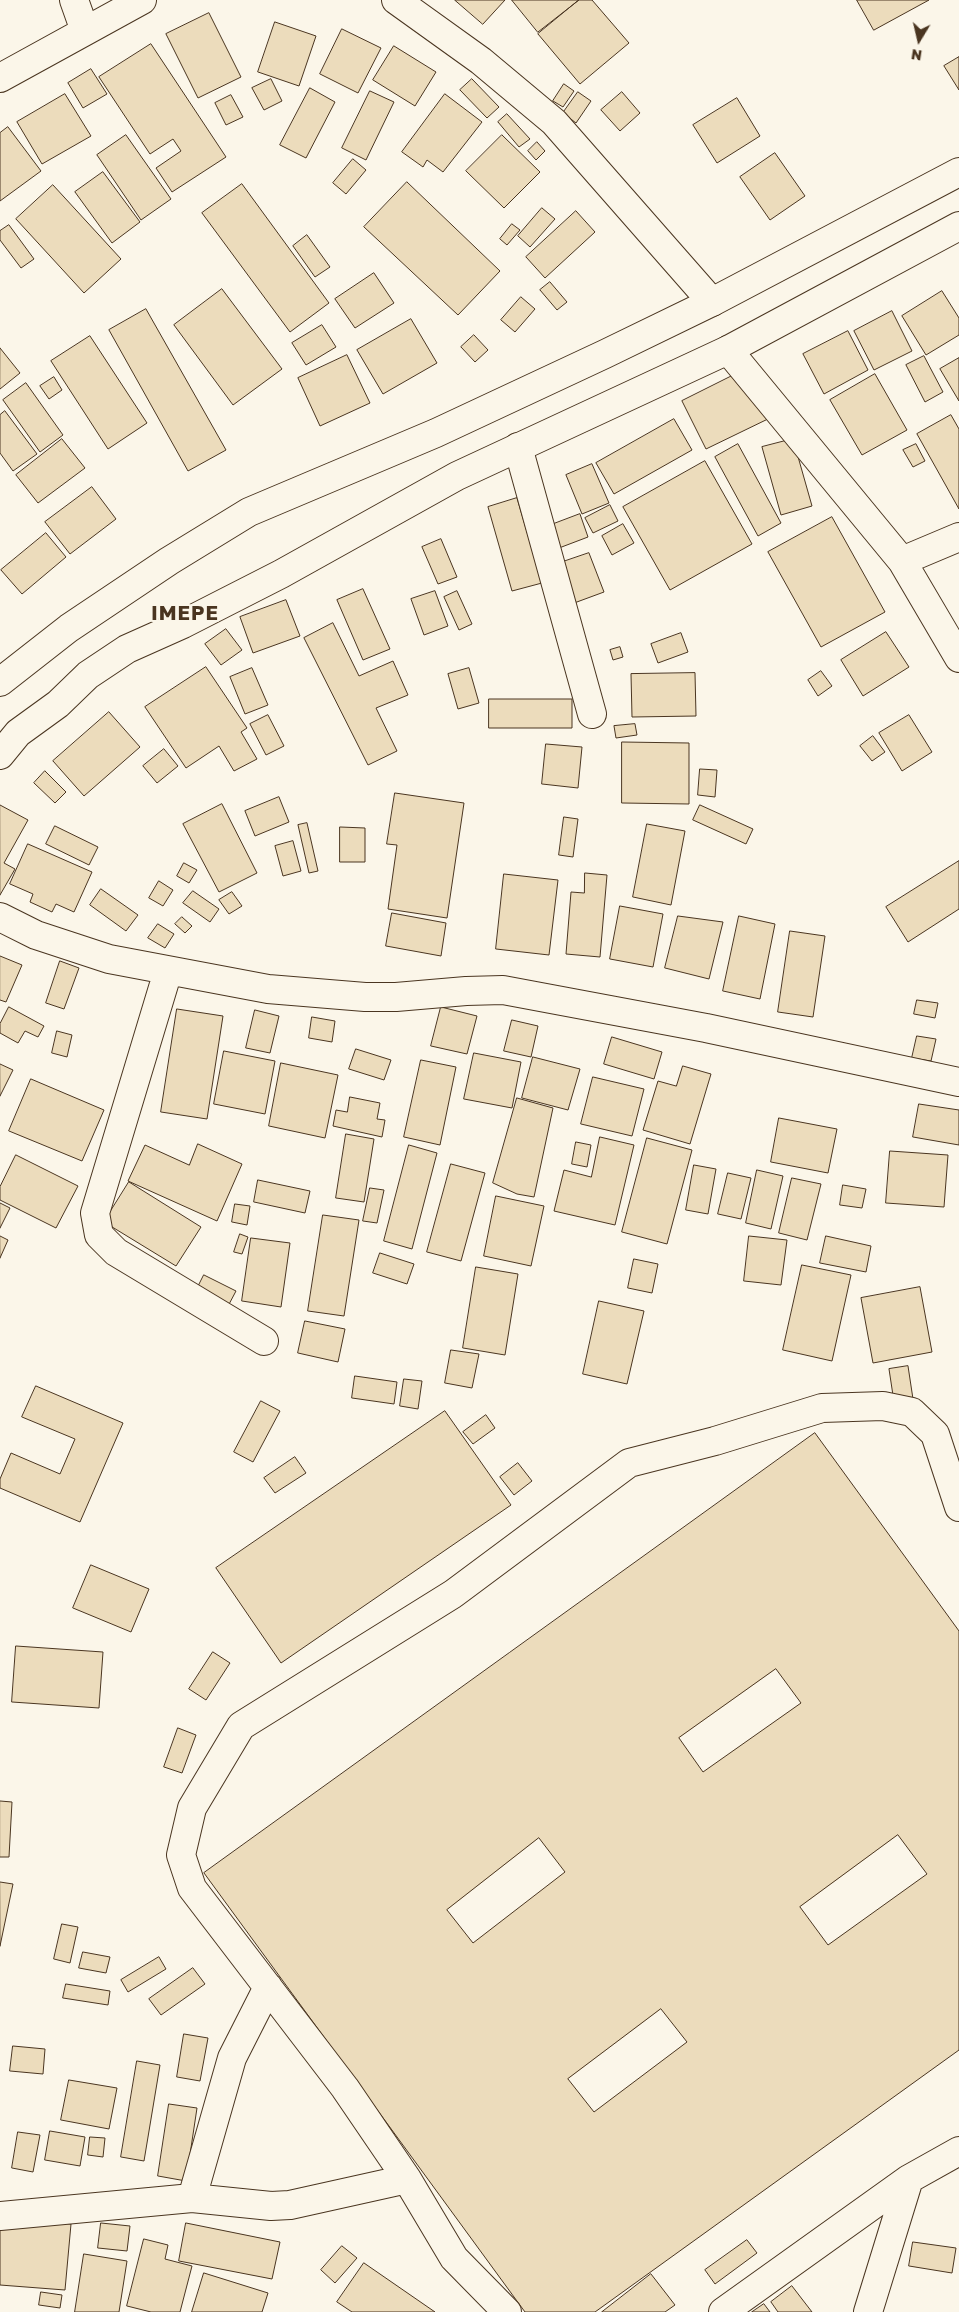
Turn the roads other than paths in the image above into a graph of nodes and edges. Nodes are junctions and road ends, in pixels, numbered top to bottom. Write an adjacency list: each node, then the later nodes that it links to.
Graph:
1 (74, 0): 4 (street)
2 (142, 0): 4 (street)
3 (396, 0): 8 (street)
4 (85, 31): 5 (street)
5 (0, 78)
6 (959, 172): 8 (street)
7 (959, 226): 9 (street)
8 (712, 302): 14 (street)
9 (728, 350): 10 (street); 12 (street)
10 (518, 447): 15 (street); 16 (street)
11 (959, 537): 12 (street)
12 (902, 561): 13 (street)
13 (959, 658)
14 (0, 682)
15 (592, 714)
16 (0, 755)
17 (0, 917): 18 (street)
18 (168, 971): 19 (street); 20 (street)
19 (959, 1082)
20 (264, 1340)
21 (959, 1507): 22 (street)
22 (268, 1987): 24 (street); 26 (street)
23 (959, 2151): 25 (street)
24 (407, 2179): 26 (street); 28 (street)
25 (909, 2179): 29 (street); 30 (street)
26 (192, 2198): 27 (street)
27 (0, 2216)
28 (507, 2312)
29 (724, 2312)
30 (868, 2312)

